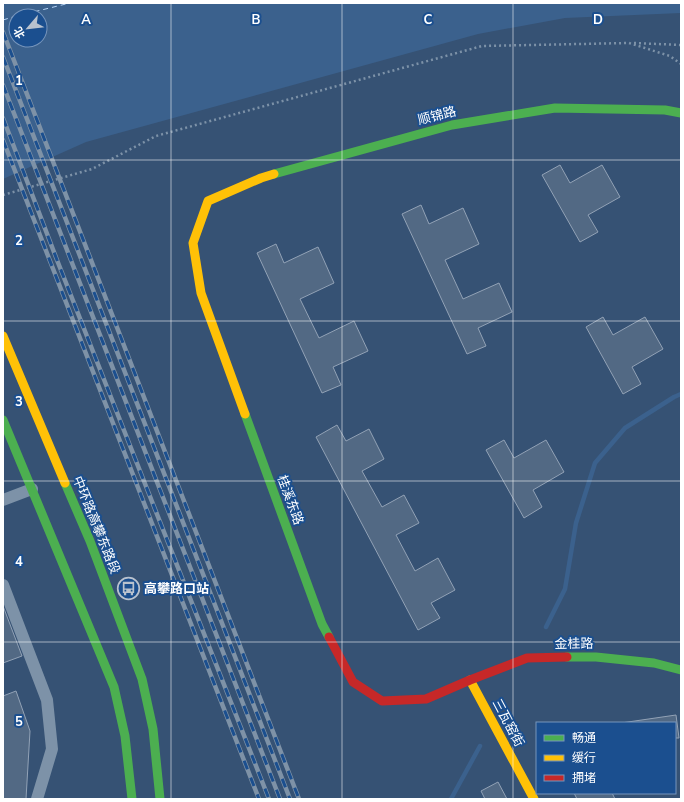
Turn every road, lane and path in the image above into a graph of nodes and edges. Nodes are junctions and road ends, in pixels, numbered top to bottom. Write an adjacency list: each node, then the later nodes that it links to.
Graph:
1 (630, 43): 2 (path); 3 (path); 5 (path)
2 (681, 45)
3 (681, 64)
4 (681, 113): 6 (street, 顺锦路)
5 (3, 195)
6 (208, 201): 13 (street, 桂溪东路)
7 (3, 336): 16 (street, 中环路高攀东路段)
8 (3, 420): 9 (street)
9 (32, 490): 10 (street); 15 (street)
10 (3, 500)
11 (3, 585): 14 (street)
12 (681, 670): 13 (street, 金桂路)
13 (470, 680): 17 (street, 三瓦窑街)
14 (37, 799)
15 (132, 799)
16 (160, 799)
17 (534, 799)

